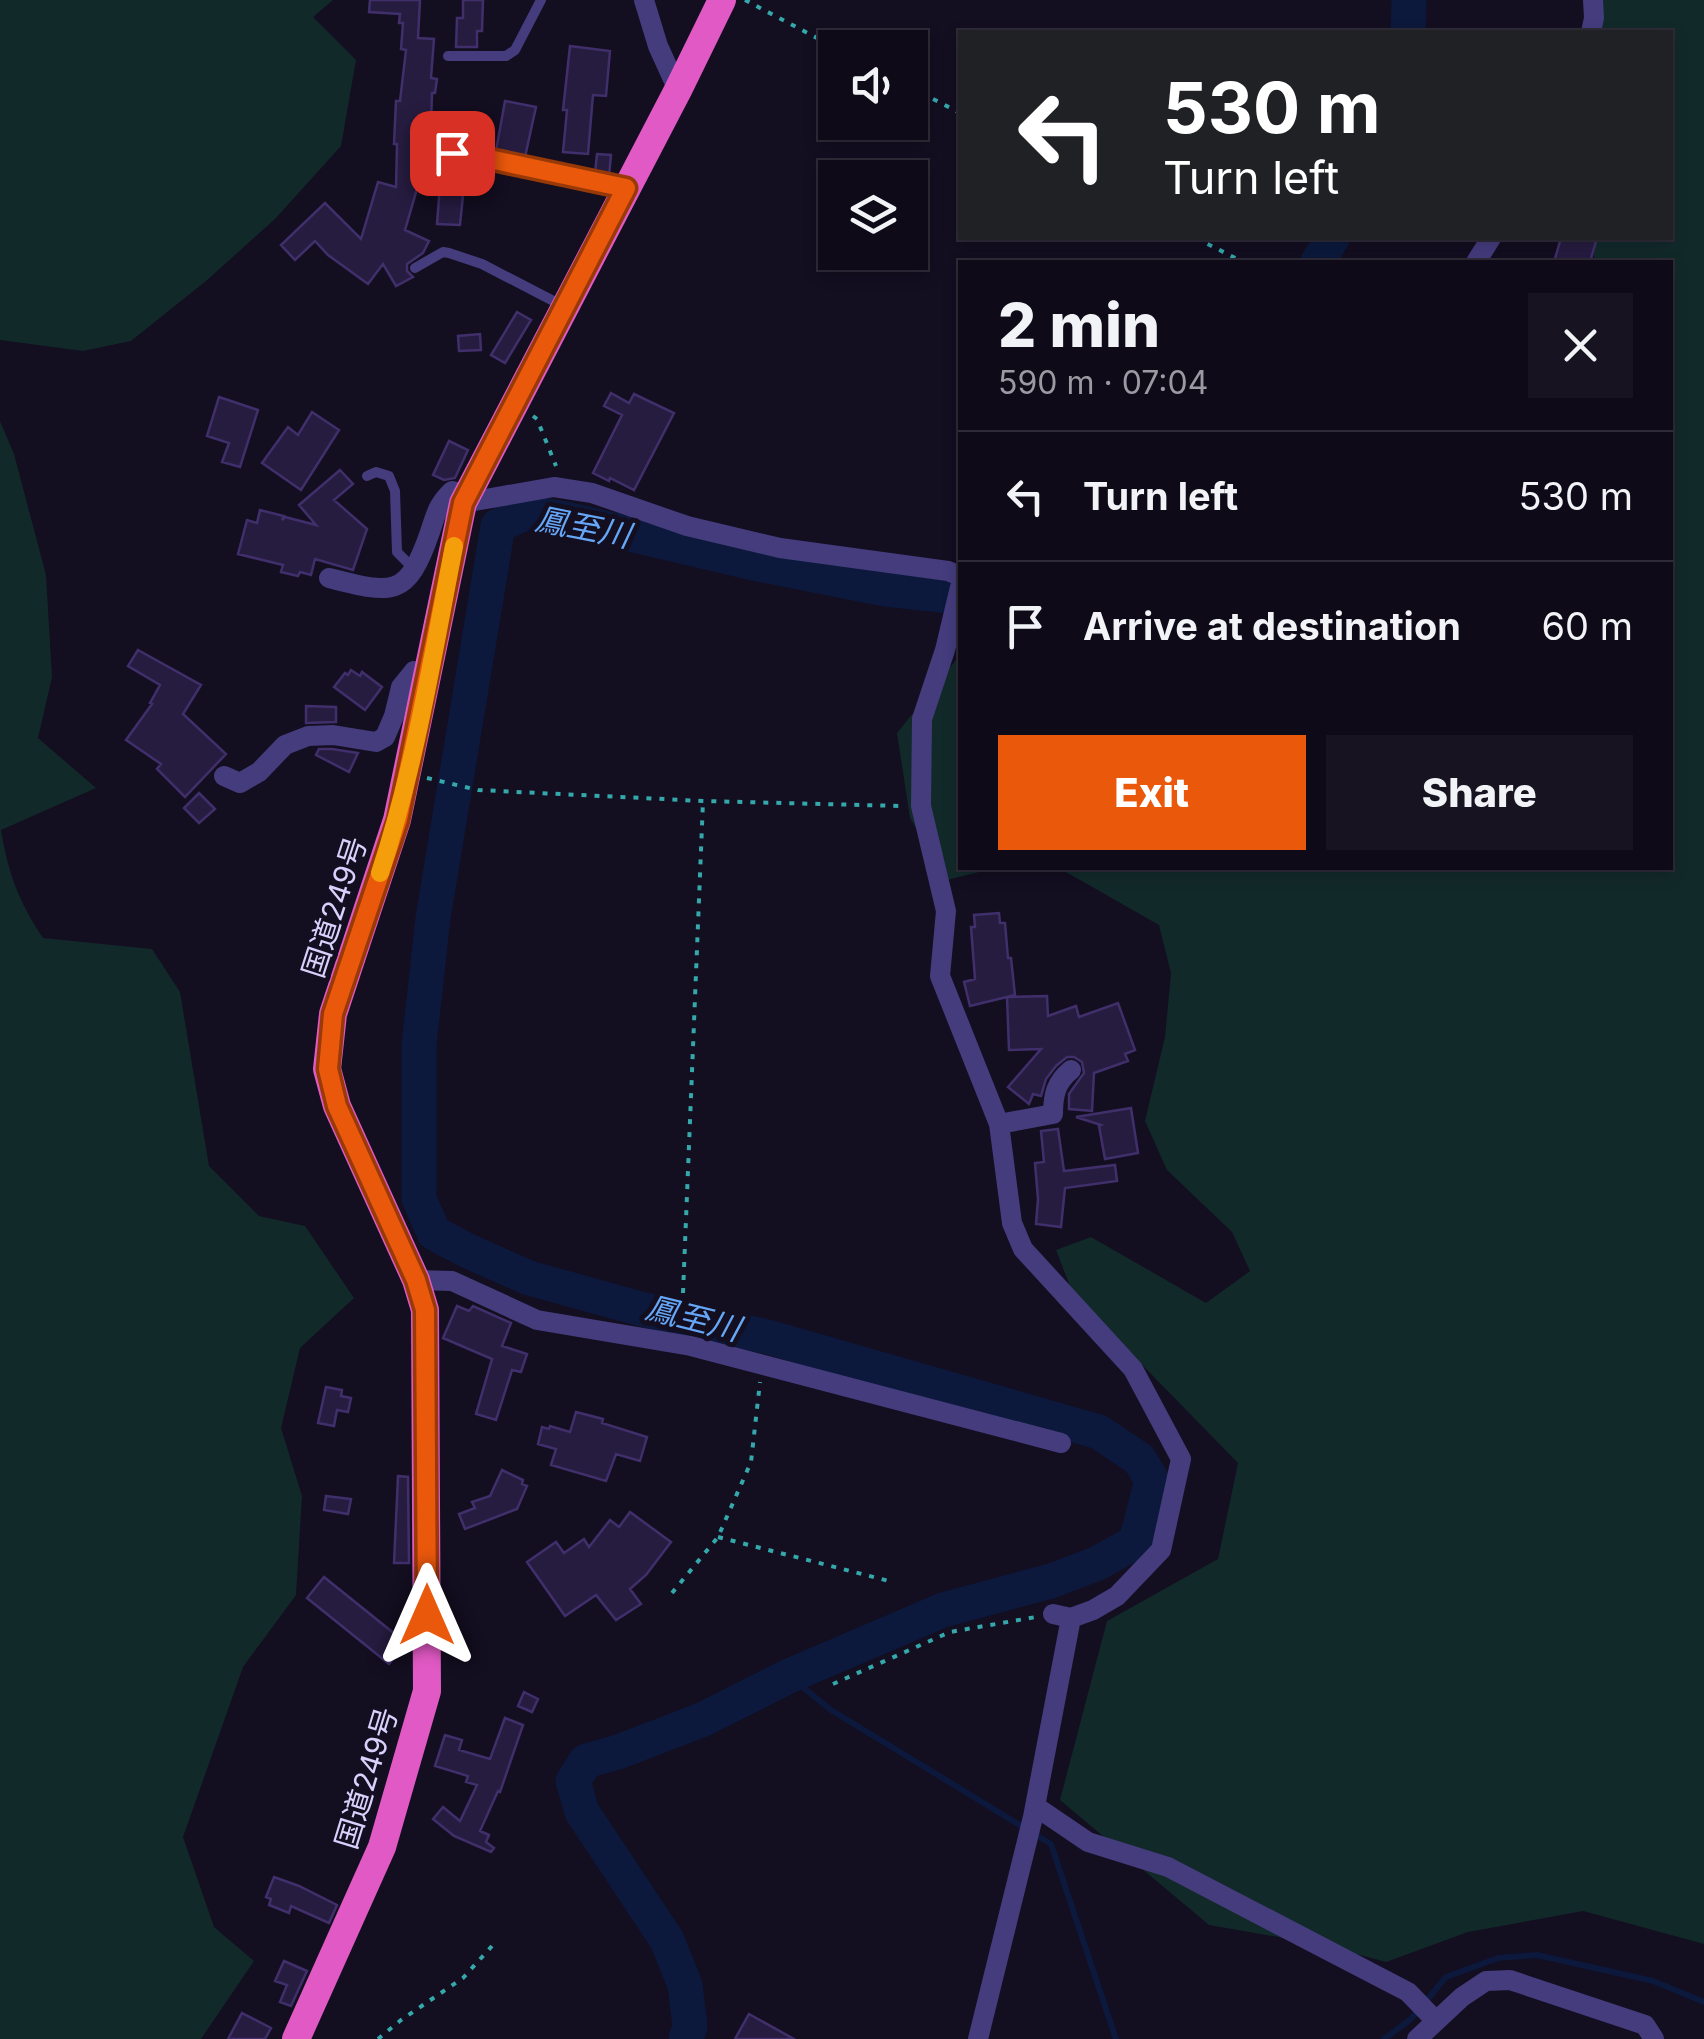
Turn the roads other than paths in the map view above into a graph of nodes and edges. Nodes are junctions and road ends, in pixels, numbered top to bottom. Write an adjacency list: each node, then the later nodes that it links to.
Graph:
1 (541, 0): 6 (lane)
2 (644, 0): 7 (street)
3 (722, 0): 7 (highway, 国道249号)
4 (1593, 0): 5 (street)
5 (1591, 30)
6 (448, 56)
7 (678, 90): 9 (highway, 国道249号)
8 (452, 153): 9 (lane)
9 (626, 188): 11 (highway, 国道249号)
10 (415, 268): 11 (lane)
11 (564, 306): 13 (highway, 国道249号)
12 (367, 476): 14 (lane)
13 (465, 499): 14 (street); 15 (street); 18 (highway, 国道249号)
14 (422, 555): 16 (street)
15 (958, 575)
16 (330, 578)
17 (958, 595): 21 (street)
18 (428, 674): 19 (street); 22 (highway, 国道249号)
19 (224, 776)
20 (1071, 1070): 21 (street)
21 (999, 1124): 24 (street)
22 (416, 1280): 23 (street); 26 (highway, 国道249号)
23 (1061, 1443)
24 (1034, 1812): 25 (street); 27 (street)
25 (1434, 2018): 28 (street); 29 (street)
26 (296, 2039)
27 (978, 2039)
28 (1417, 2039)
29 (1654, 2039)

